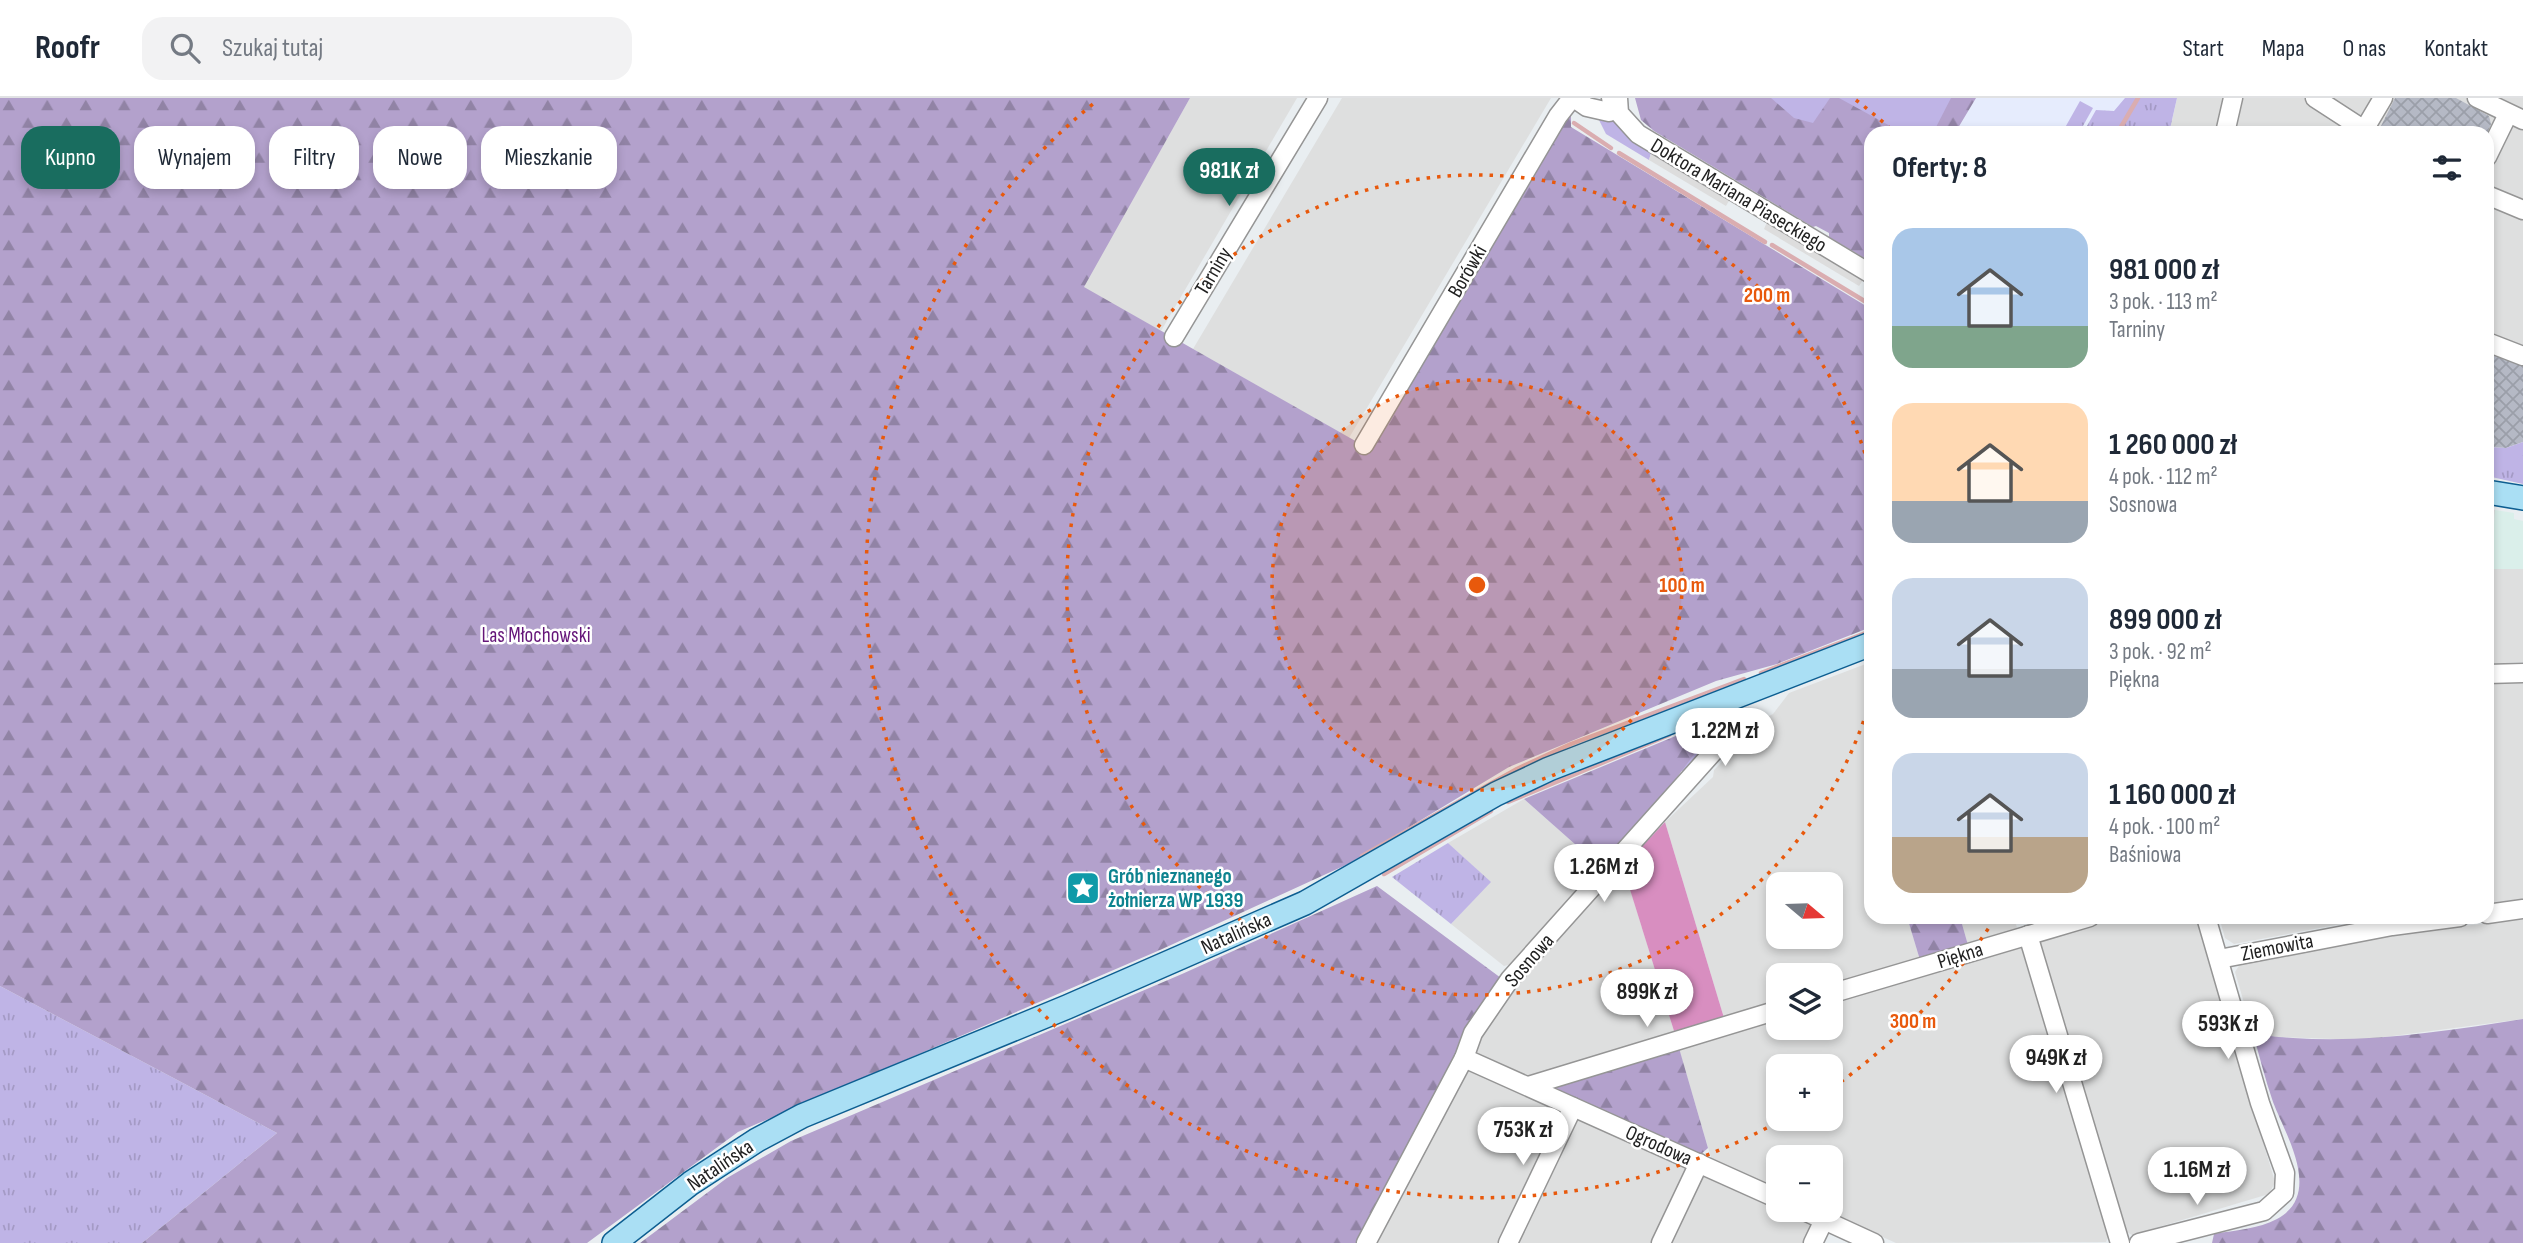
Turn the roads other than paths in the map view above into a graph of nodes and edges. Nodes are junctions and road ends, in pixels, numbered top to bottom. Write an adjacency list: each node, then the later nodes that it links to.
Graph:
1 (1318, 98): 16 (street, Tarniny)
2 (1573, 98): 7 (street, Doktora Mariana Piaseckiego); 19 (street, Borówki)
3 (2233, 98): 9 (street)
4 (2315, 98): 10 (street)
5 (2383, 98): 11 (street)
6 (2477, 98): 8 (street)
7 (1615, 100): 15 (street, Doktora Mariana Piaseckiego)
8 (2515, 117): 12 (street)
9 (2227, 126)
10 (2359, 126)
11 (2369, 126)
12 (2494, 147)
13 (2494, 198): 14 (street)
14 (2523, 210)
15 (1864, 270)
16 (1174, 337)
17 (2494, 345): 18 (street)
18 (2523, 356)
19 (1364, 445)
20 (2494, 493): 21 (main road)
21 (2523, 498)
22 (1864, 647): 25 (main road, Natalińska)
23 (2523, 673): 24 (street)
24 (2494, 674)
25 (1712, 704): 35 (street, Sosnowa); 42 (main road, Natalińska)
26 (2523, 909): 27 (street)
27 (2494, 913)
28 (2066, 924): 31 (street, Piękna)
29 (2208, 924): 32 (street)
30 (2377, 924): 32 (street, Ziemowita)
31 (2028, 935): 33 (street, Piękna); 48 (street)
32 (2219, 959): 49 (street)
33 (1843, 990)
34 (1766, 1014): 36 (street)
35 (1464, 1058): 36 (street, Ogrodowa); 43 (street, Sosnowa)
36 (1528, 1086): 37 (street, Ogrodowa)
37 (1573, 1107): 38 (street, Ogrodowa); 44 (street)
38 (1699, 1163): 39 (street, Ogrodowa); 45 (street)
39 (1766, 1194)
40 (1823, 1222): 46 (street)
41 (1828, 1222): 47 (street)
42 (614, 1243)
43 (1366, 1243)
44 (1508, 1243)
45 (1661, 1243)
46 (1813, 1243)
47 (1874, 1243)
48 (2120, 1243)
49 (2139, 1243)

